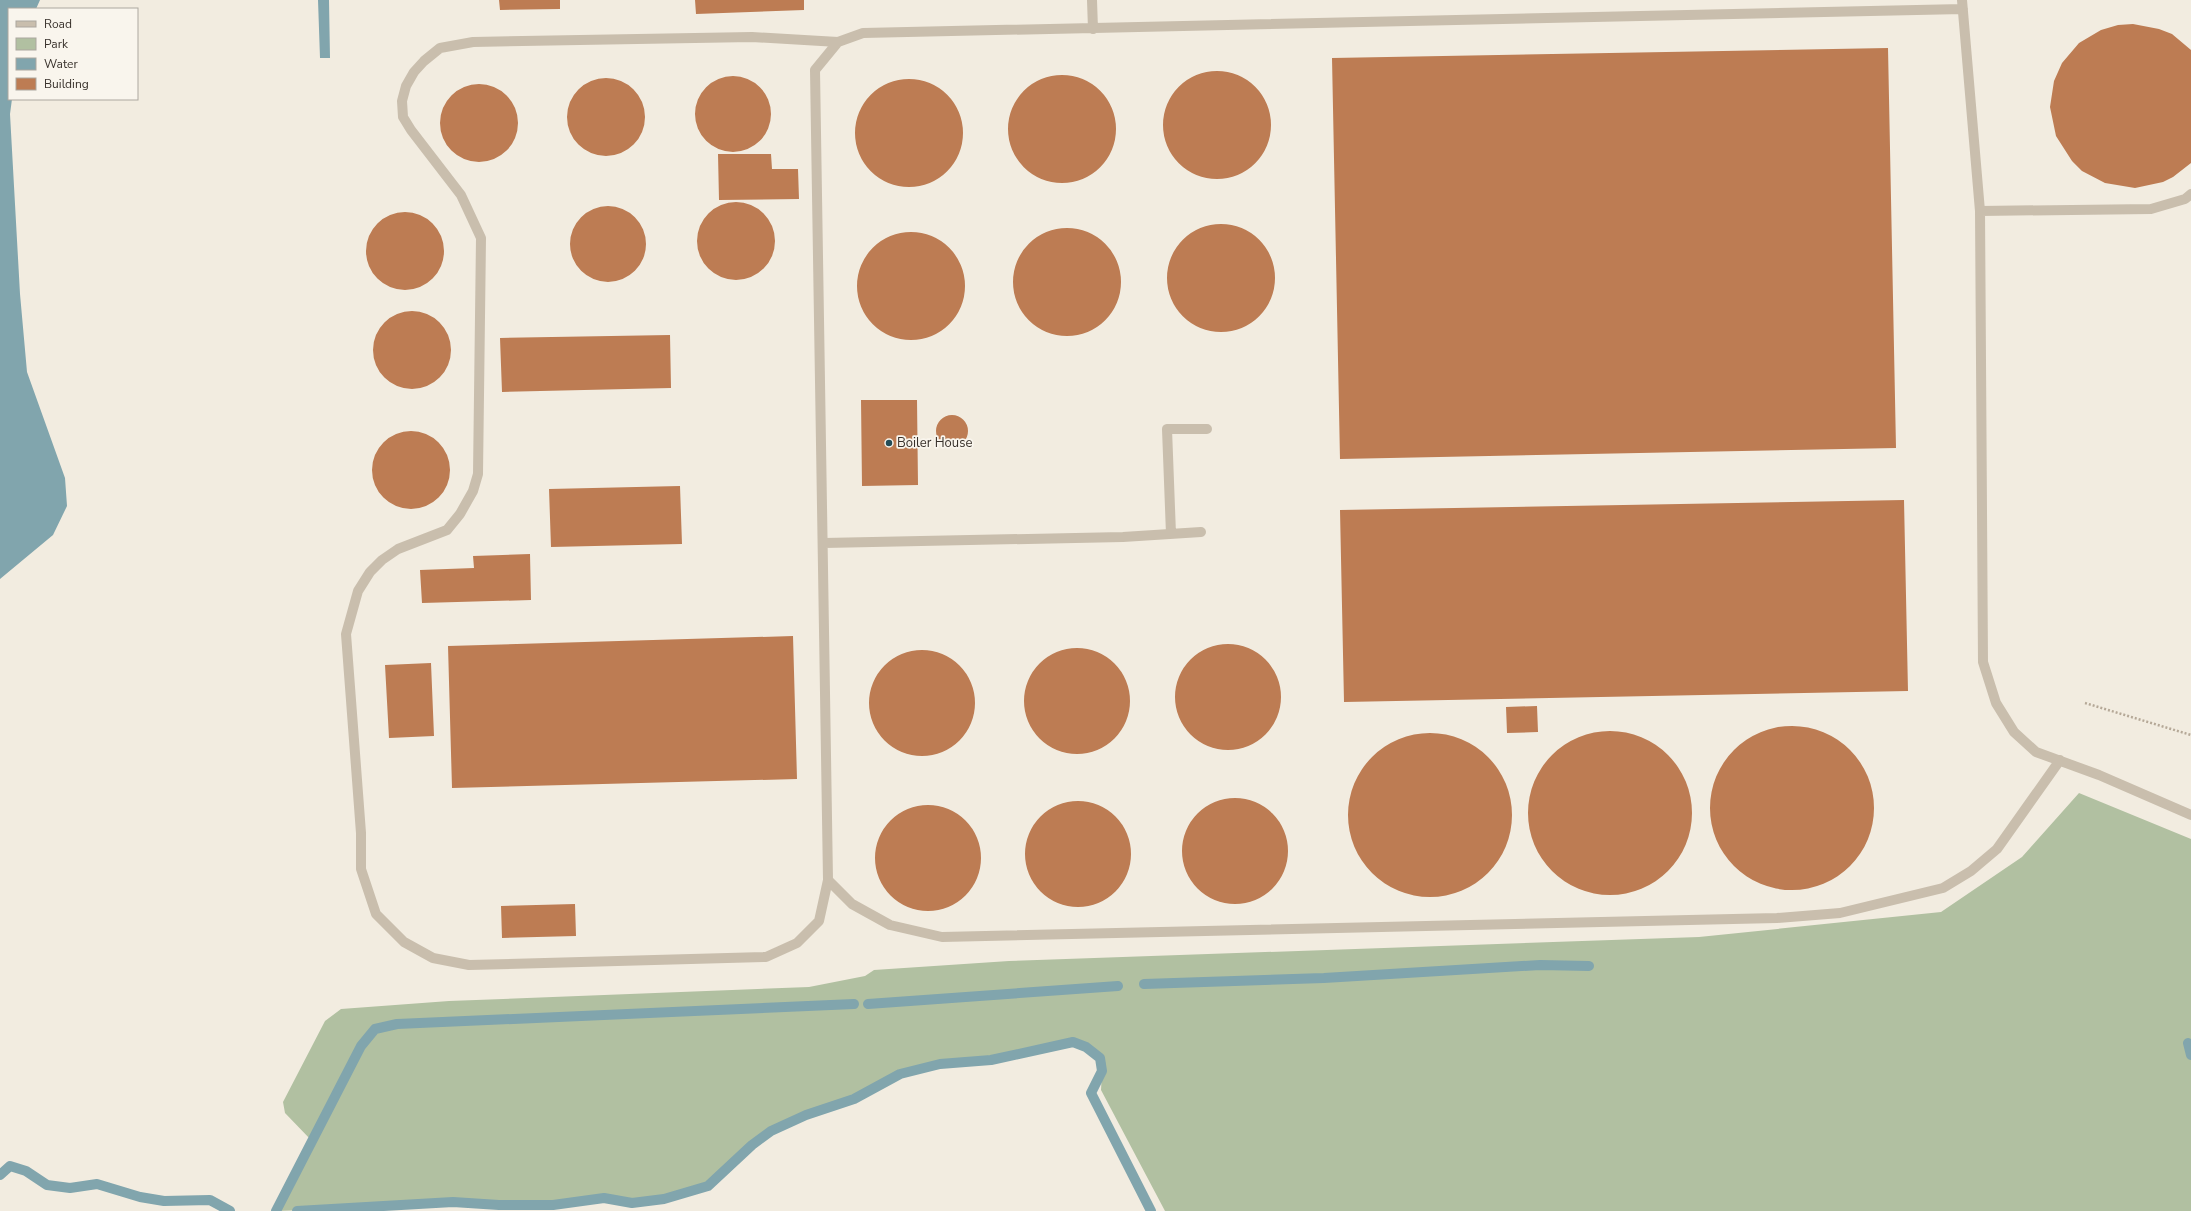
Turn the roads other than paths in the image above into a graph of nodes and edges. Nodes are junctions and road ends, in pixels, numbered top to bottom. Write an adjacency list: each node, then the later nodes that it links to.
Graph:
1 (1092, 0): 3 (lane)
2 (1963, 5): 3 (lane); 6 (lane)
3 (1093, 29): 4 (lane)
4 (838, 42): 10 (lane); 13 (lane)
5 (2191, 194): 6 (lane)
6 (1980, 211): 11 (lane)
7 (1207, 429): 9 (lane)
8 (1201, 532): 9 (lane)
9 (1171, 534): 10 (lane)
10 (824, 543): 13 (lane)
11 (2060, 760): 12 (lane); 13 (lane)
12 (2191, 815)
13 (828, 880)

